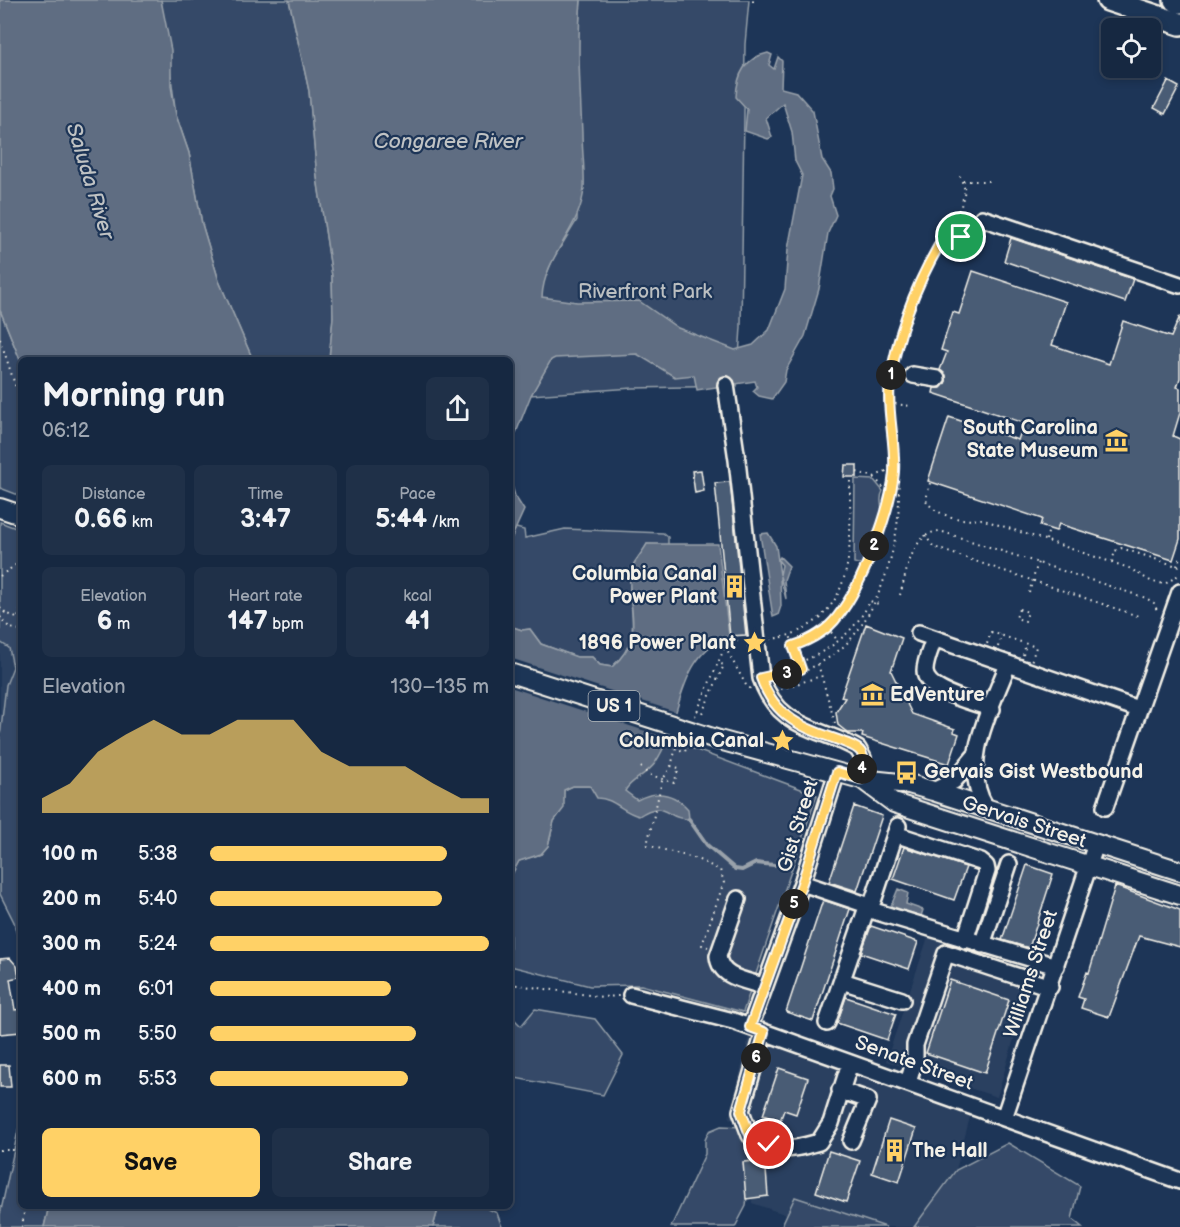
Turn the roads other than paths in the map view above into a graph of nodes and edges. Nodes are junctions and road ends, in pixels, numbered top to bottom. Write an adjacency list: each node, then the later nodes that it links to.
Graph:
1 (1108, 0): 4 (highway)
2 (1175, 0): 3 (highway)
3 (1180, 2)
4 (1180, 24)
5 (982, 218): 6 (street)
6 (1180, 285)
7 (914, 375): 8 (street)
8 (938, 379)
9 (726, 385): 19 (street)
10 (1178, 596): 16 (street)
11 (919, 633): 12 (street)
12 (934, 639): 13 (street); 15 (street)
13 (1015, 662): 15 (street); 16 (street)
14 (513, 674): 18 (main road, Gervais Street / US 1, bridge)
15 (992, 709): 17 (street)
16 (1138, 709): 22 (street)
17 (974, 757): 20 (street); 21 (street)
18 (837, 772): 19 (main road, Gervais Street / US 1); 27 (street, Gist Street)
19 (861, 779): 20 (main road, Gervais Street / US 1); 25 (main road, Gervais Street)
20 (933, 790): 21 (main road, Gervais Street / US 1)
21 (985, 806): 23 (main road, Gervais Street / US 1)
22 (1105, 807)
23 (1096, 844): 25 (street, Williams Street); 26 (main road, Gervais Street / US 1)
24 (1009, 864): 32 (street)
25 (1089, 866): 28 (main road, Gervais Street); 33 (street, Williams Street)
26 (1180, 871)
27 (802, 883): 30 (street); 35 (street, Gist Street)
28 (1180, 895)
29 (738, 899): 35 (street)
30 (868, 908): 31 (street); 31 (street); 34 (street)
31 (965, 940): 32 (street)
32 (982, 945): 33 (street)
33 (1056, 966): 36 (street, Williams Street)
34 (842, 981): 38 (street); 39 (street)
35 (763, 986): 40 (street, Gist Street)
36 (1050, 987): 42 (street); 44 (street, Williams Street)
37 (631, 995): 40 (street, Senate Street)
38 (902, 1000)
39 (827, 1023)
40 (757, 1029): 41 (street, Senate Street); 43 (street, Gist Street)
41 (850, 1063): 42 (street, Senate Street); 43 (street)
42 (908, 1083): 44 (street, Senate Street)
43 (840, 1090): 45 (street)
44 (1005, 1118): 46 (street, Senate Street)
45 (851, 1141)
46 (1180, 1180)

